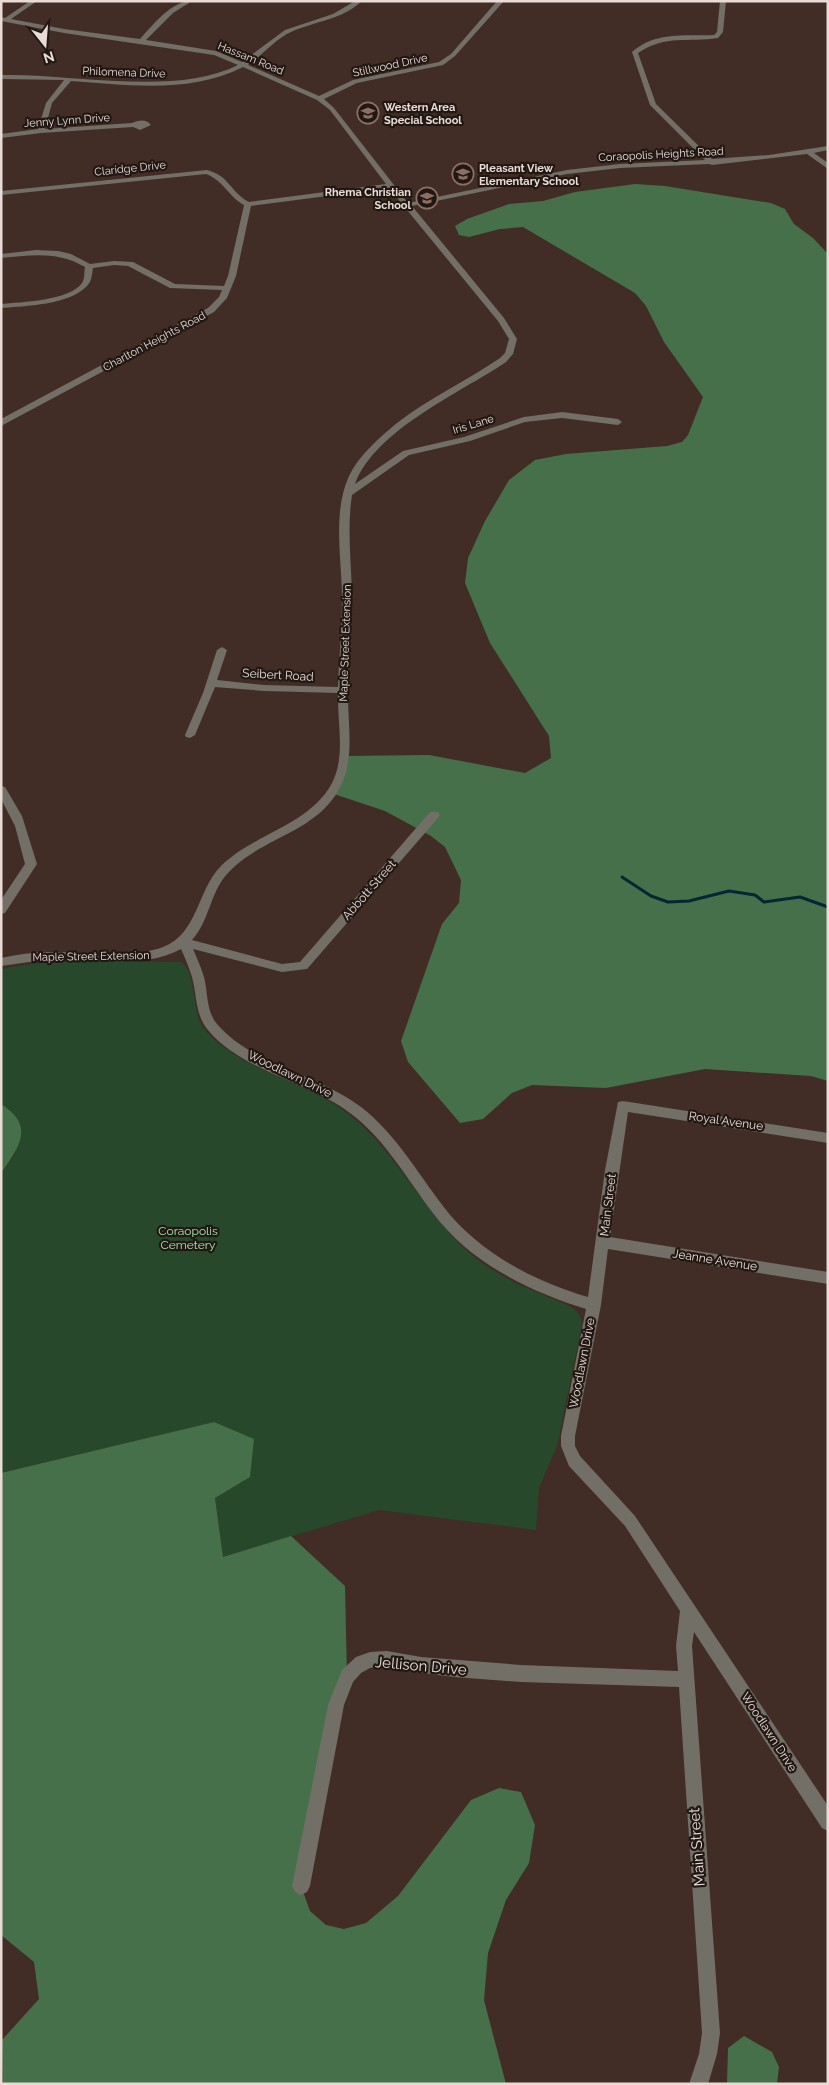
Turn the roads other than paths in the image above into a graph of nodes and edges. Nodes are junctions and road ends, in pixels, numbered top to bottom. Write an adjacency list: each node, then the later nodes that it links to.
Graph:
1 (34, 1): 6 (street)
2 (189, 1): 7 (street)
3 (359, 1): 8 (street, Philomena Drive)
4 (501, 1): 11 (street, Stillwood Drive)
5 (724, 1): 17 (street)
6 (4, 20): 7 (street, Hassam Road)
7 (141, 41): 8 (street, Hassam Road)
8 (244, 65): 10 (street, Philomena Drive); 11 (street, Hassam Road)
9 (1, 77): 10 (street, Philomena Drive)
10 (68, 80): 13 (street)
11 (319, 99): 19 (street, Hassam Road)
12 (134, 126): 13 (street, Jenny Lynn Drive)
13 (41, 131): 14 (street, Jenny Lynn Drive)
14 (1, 136)
15 (828, 148): 16 (street, Coraopolis Heights Road)
16 (809, 152): 17 (street, Coraopolis Heights Road); 18 (street)
17 (712, 163): 22 (street, Coraopolis Heights Road)
18 (828, 167)
19 (391, 186): 21 (street); 22 (street, Hassam Road)
20 (1, 193): 21 (street, Claridge Drive)
21 (248, 204): 25 (street, Charlton Heights Road)
22 (407, 205): 29 (street, Maple Street Extension)
23 (1, 256): 24 (street)
24 (90, 266): 25 (street); 26 (street)
25 (226, 288): 28 (street, Charlton Heights Road)
26 (1, 306)
27 (618, 422): 29 (street, Iris Lane)
28 (1, 423)
29 (348, 494): 32 (street, Maple Street Extension)
30 (222, 650): 31 (street)
31 (212, 683): 32 (street, Seibert Road); 33 (street)
32 (343, 690): 37 (street, Maple Street Extension)
33 (190, 734)
34 (1, 790): 36 (street)
35 (434, 814): 37 (street, Abbott Street)
36 (1, 910)
37 (184, 942): 38 (street, Maple Street Extension); 43 (street, Woodlawn Drive)
38 (1, 962)
39 (623, 1106): 40 (street, Royal Avenue); 41 (street, Main Street)
40 (828, 1138)
41 (603, 1242): 42 (street, Jeanne Avenue); 43 (street, Main Street)
42 (828, 1278)
43 (594, 1304): 44 (street, Woodlawn Drive)
44 (688, 1609): 45 (street, Main Street); 46 (street, Woodlawn Drive)
45 (687, 1679): 47 (street, Jellison Drive); 48 (street, Main Street)
46 (828, 1822)
47 (301, 1886)
48 (698, 2084)

